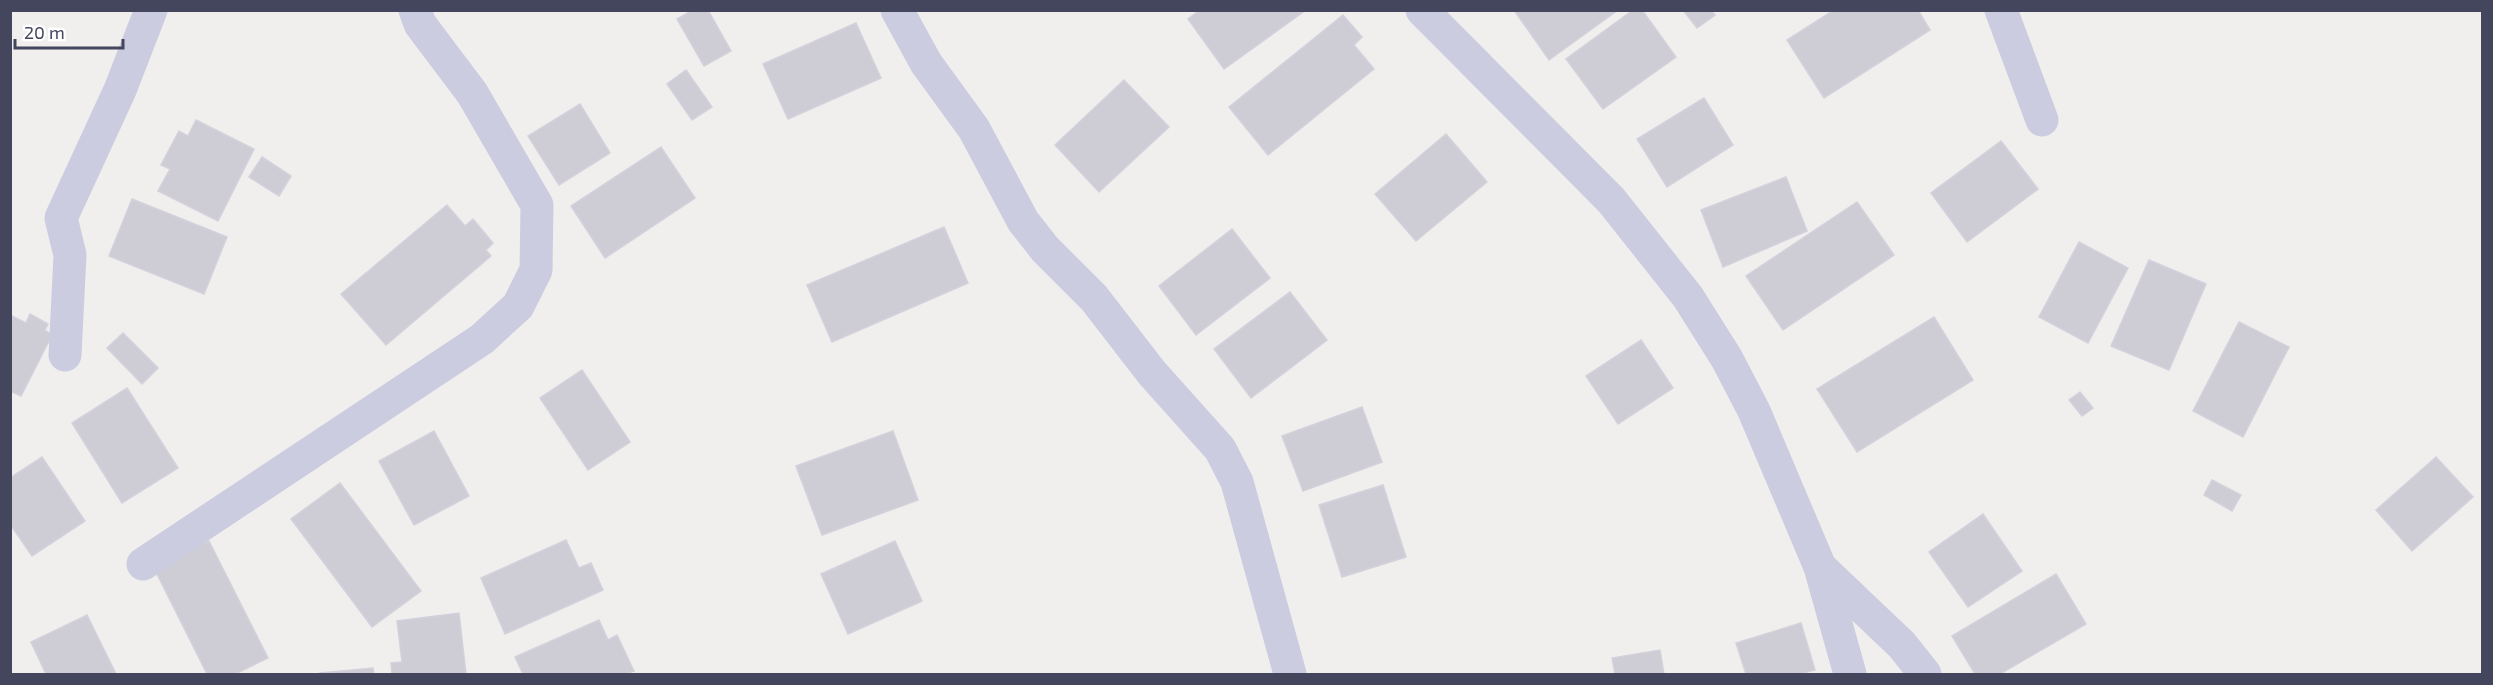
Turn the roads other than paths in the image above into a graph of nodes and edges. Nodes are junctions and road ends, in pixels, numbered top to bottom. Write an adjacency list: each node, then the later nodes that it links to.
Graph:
1 (151, 10): 7 (street)
2 (416, 10): 8 (street)
3 (897, 10): 10 (street)
4 (1422, 10): 9 (street)
5 (2001, 10): 6 (street)
6 (2042, 120)
7 (65, 355)
8 (143, 564)
9 (1820, 567): 11 (street); 12 (street)
10 (1290, 675)
11 (1850, 675)
12 (1925, 675)

